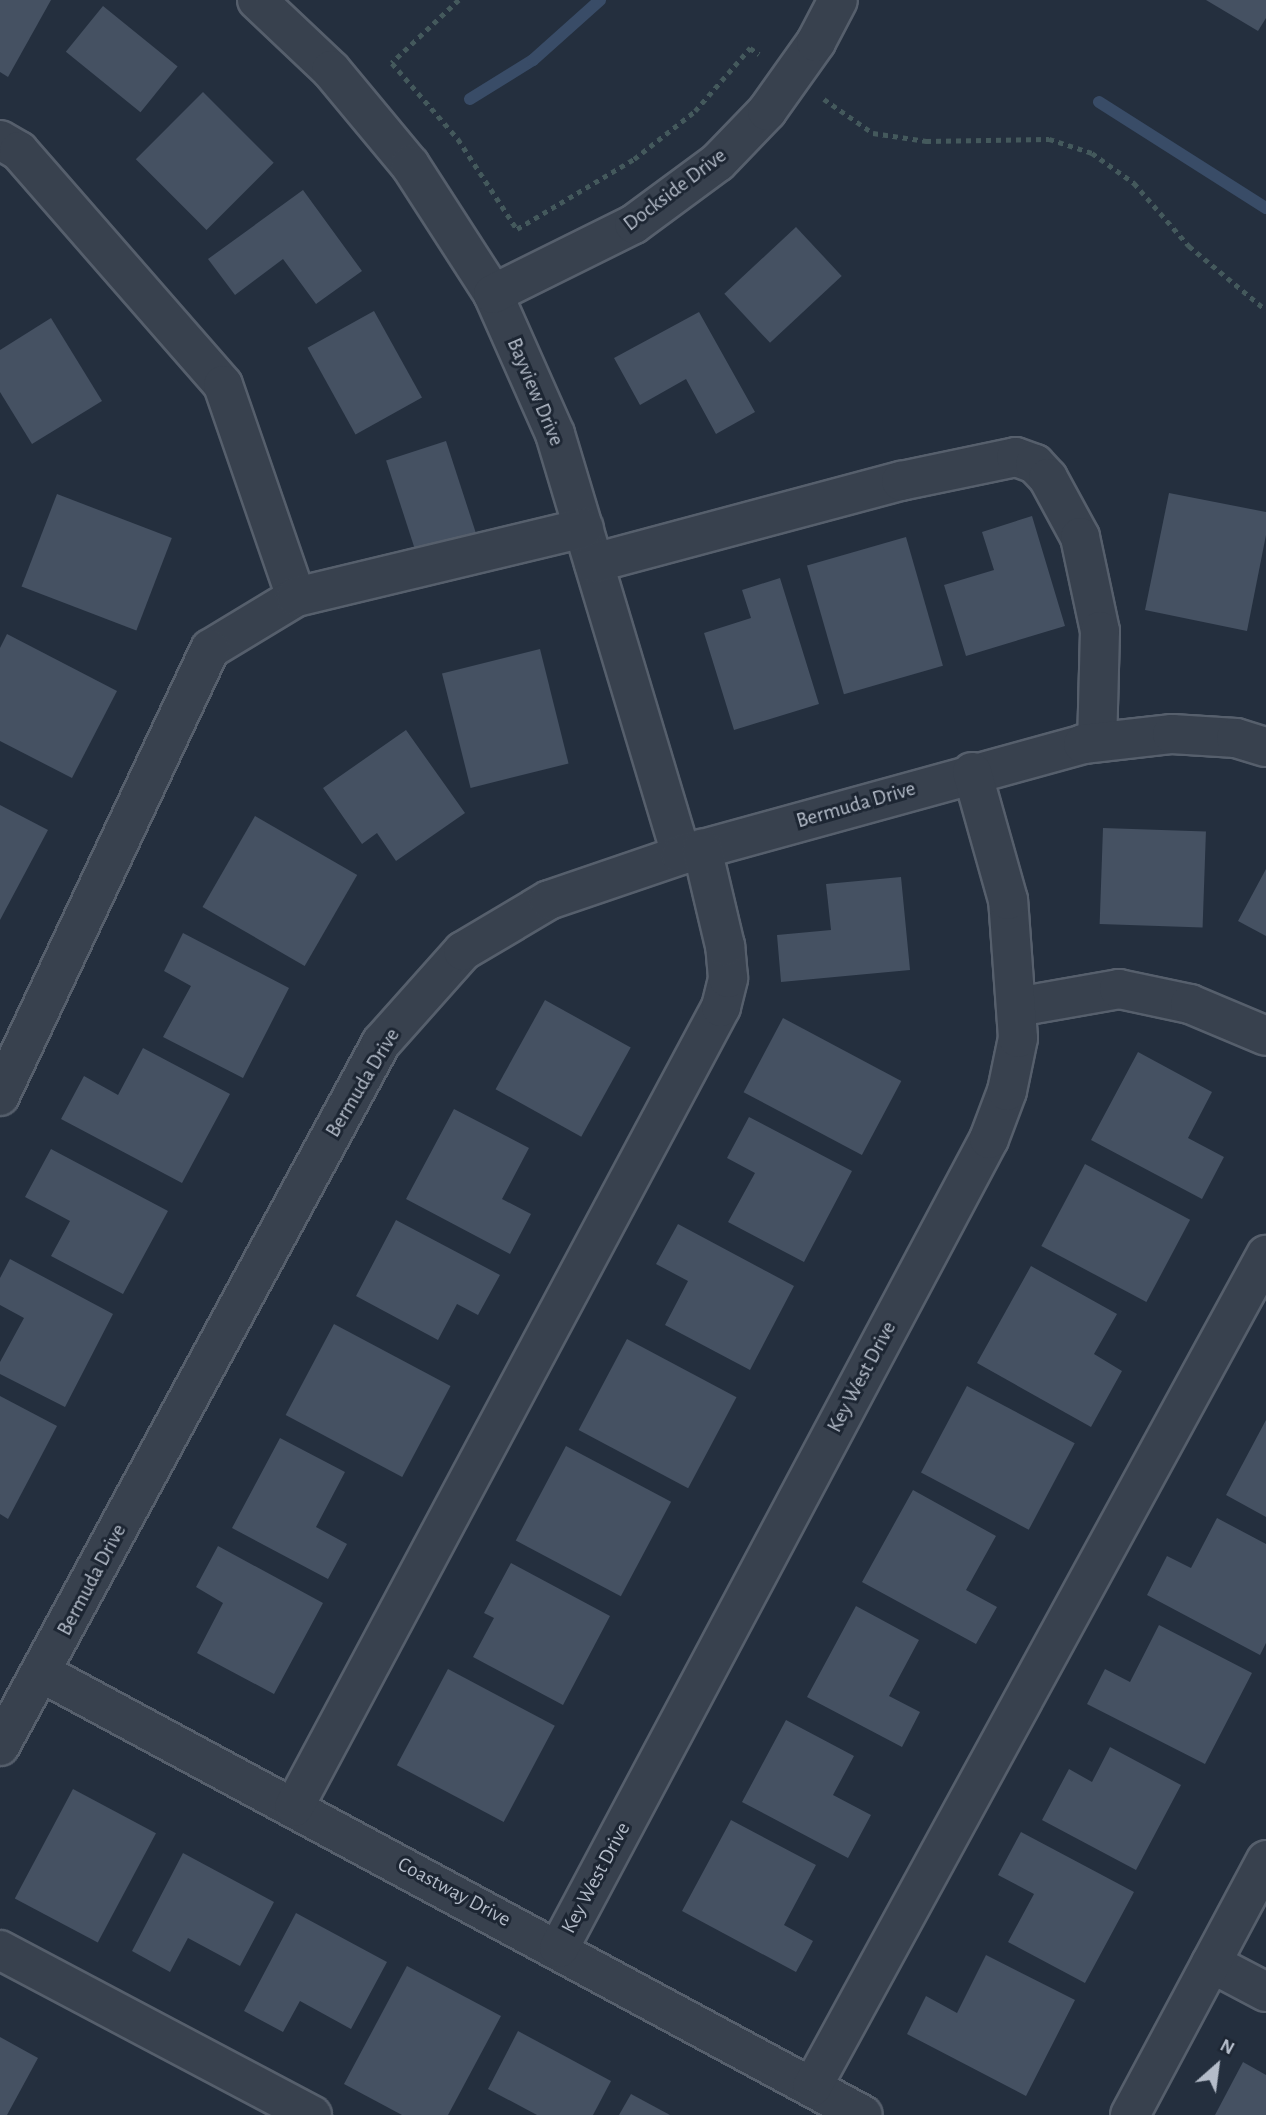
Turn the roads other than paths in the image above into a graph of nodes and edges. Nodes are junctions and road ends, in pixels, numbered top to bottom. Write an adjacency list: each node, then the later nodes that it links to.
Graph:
1 (838, 0): 4 (street, Dockside Drive)
2 (268, 4): 4 (street, Bayview Drive)
3 (0, 141): 6 (street)
4 (493, 294): 5 (street, Bayview Drive)
5 (589, 546): 6 (street); 7 (street); 10 (street, Bayview Drive)
6 (296, 597): 13 (street)
7 (1097, 742): 8 (street, Bermuda Drive); 9 (street, Bermuda Drive)
8 (1266, 747)
9 (972, 772): 10 (street, Bermuda Drive); 11 (street, Key West Drive)
10 (692, 852): 15 (street, Bermuda Drive); 17 (street, Bayview Drive)
11 (1017, 1007): 12 (street); 19 (street, Key West Drive)
12 (1266, 1036)
13 (0, 1096)
14 (1266, 1255): 23 (street)
15 (42, 1673): 16 (street, Bermuda Drive); 17 (street, Coastway Drive)
16 (0, 1746)
17 (294, 1807): 19 (street, Coastway Drive)
18 (1266, 1860): 21 (street)
19 (559, 1948): 23 (street, Coastway Drive)
20 (0, 1950): 24 (street)
21 (1211, 1964): 22 (street); 26 (street)
22 (1266, 1993)
23 (811, 2087): 25 (street, Coastway Drive)
24 (312, 2115)
25 (863, 2115)
26 (1130, 2115)

